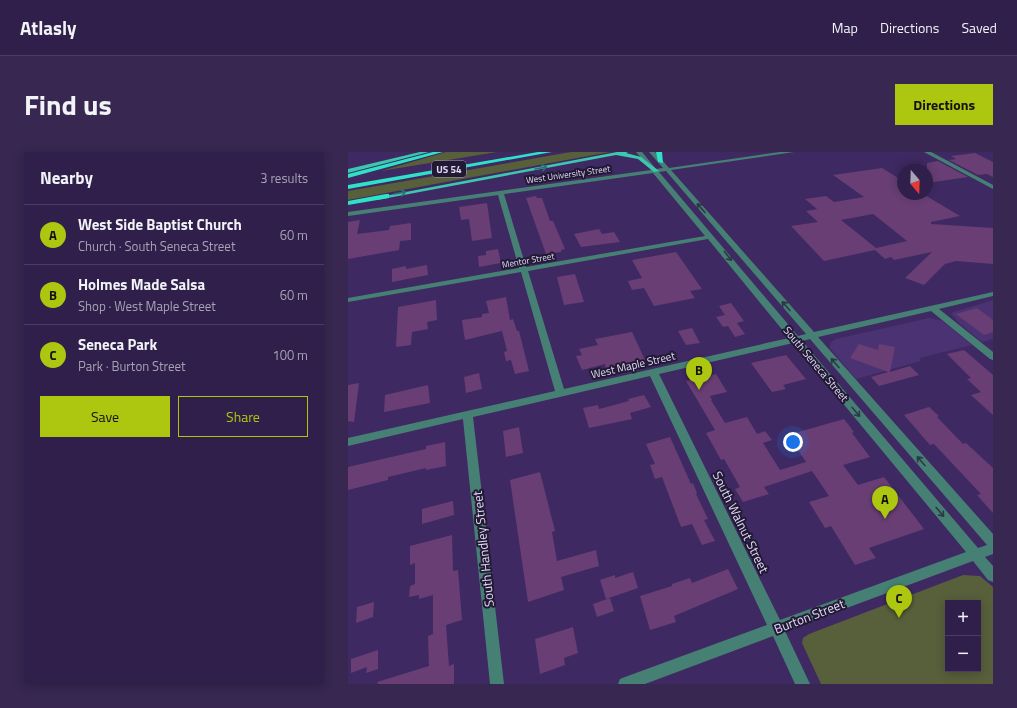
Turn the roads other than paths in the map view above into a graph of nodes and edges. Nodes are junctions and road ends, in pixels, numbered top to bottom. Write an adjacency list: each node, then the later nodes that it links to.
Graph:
1 (426, 152): 15 (main road)
2 (440, 152): 17 (highway)
3 (517, 152): 18 (highway, US 54)
4 (549, 152): 19 (highway, US 54)
5 (614, 152): 12 (main road)
6 (625, 152): 12 (main road)
7 (639, 152): 16 (street, South Seneca Street)
8 (652, 152): 13 (street, South Seneca Street)
9 (659, 152): 13 (highway)
10 (791, 152): 14 (street, West University Street)
11 (927, 152): 20 (street)
12 (599, 157): 16 (main road); 22 (main road, one-way to 12)
13 (660, 162): 14 (street, South Seneca Street)
14 (667, 169): 16 (street, West University Street); 30 (street, South Seneca Street, one-way to 14)
15 (348, 171)
16 (656, 171): 21 (street, West University Street); 25 (street, South Seneca Street)
17 (348, 176)
18 (348, 180)
19 (348, 187)
20 (993, 187)
21 (500, 192): 24 (street, West University Street); 26 (street)
22 (386, 196): 23 (highway)
23 (348, 204)
24 (348, 214)
25 (712, 237): 26 (street, Mentor Street); 31 (street, South Seneca Street, one-way to 31)
26 (524, 270): 28 (street, Mentor Street); 34 (street)
27 (993, 294): 29 (street, West Maple Street)
28 (348, 300)
29 (933, 308): 30 (street, West Maple Street); 32 (street)
30 (811, 336): 31 (street, West Maple Street); 37 (street, South Seneca Street, one-way to 30)
31 (796, 340): 33 (street, West Maple Street); 39 (street, South Seneca Street, one-way to 39)
32 (993, 357)
33 (653, 372): 34 (street, West Maple Street); 41 (street, South Walnut Street)
34 (561, 394): 35 (street, West Maple Street)
35 (468, 415): 36 (street, West Maple Street); 42 (street, South Handley Street)
36 (348, 442)
37 (993, 543)
38 (993, 548): 39 (street, Burton Street)
39 (975, 554): 40 (street, South Seneca Street); 41 (street, Burton Street)
40 (993, 576)
41 (776, 628): 43 (street, Burton Street); 44 (street, South Walnut Street)
42 (497, 684)
43 (625, 684)
44 (804, 684)

